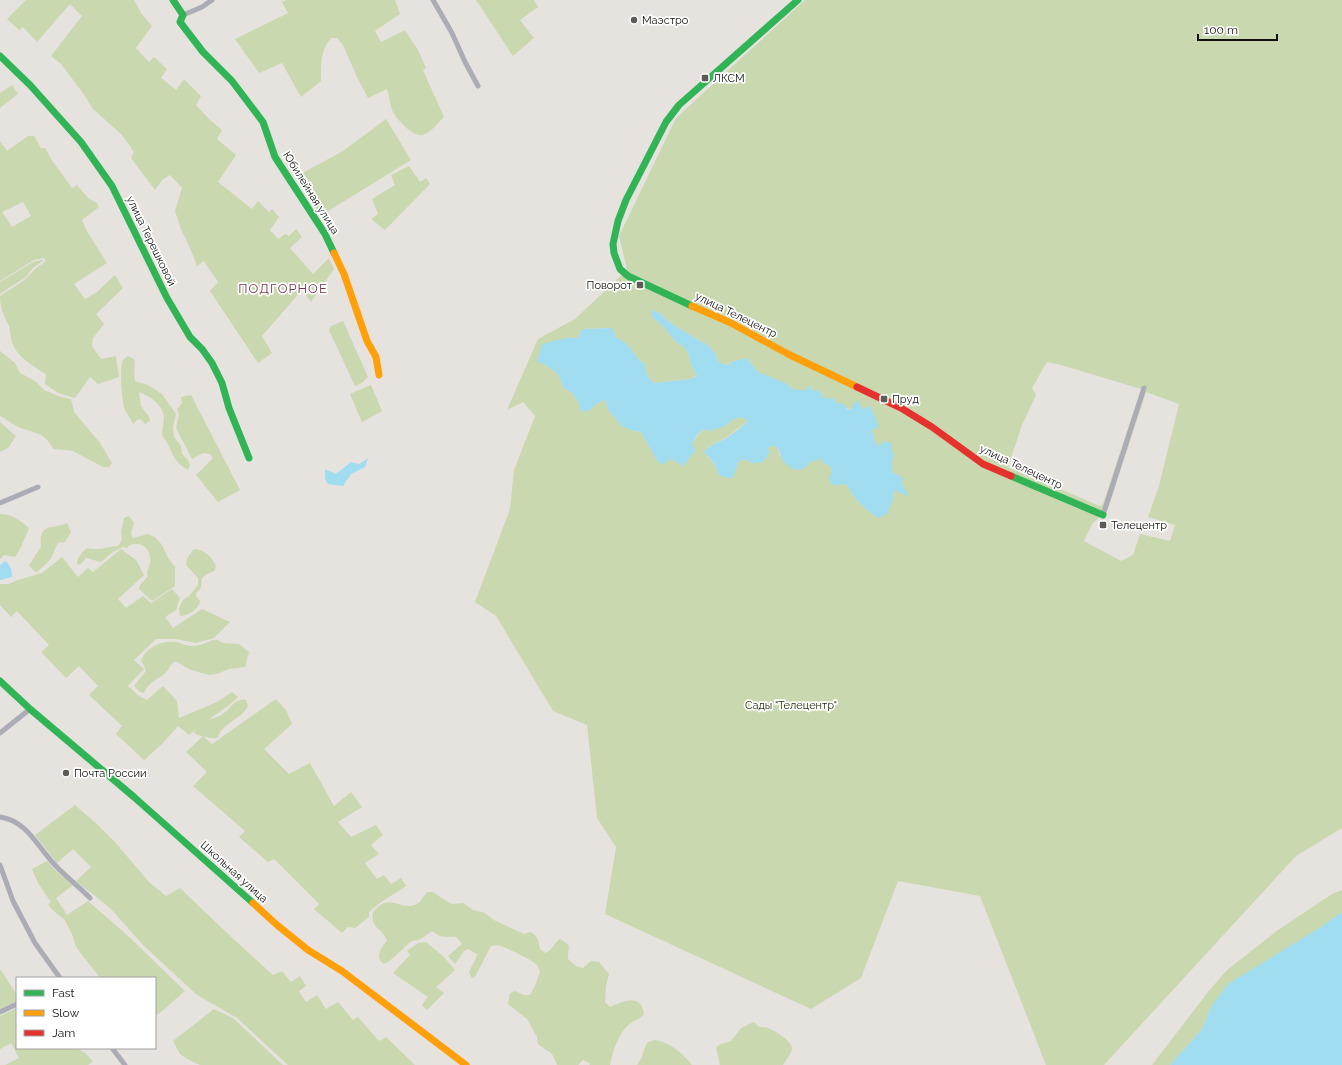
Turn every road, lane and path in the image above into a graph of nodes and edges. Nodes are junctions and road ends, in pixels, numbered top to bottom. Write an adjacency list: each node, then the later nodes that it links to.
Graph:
1 (173, 0): 5 (street, Юбилейная улица)
2 (212, 0): 5 (street)
3 (433, 0): 7 (street)
4 (798, 0): 13 (street, улица Телецентр)
5 (183, 15): 8 (street, Юбилейная улица)
6 (0, 56): 10 (street, улица Терешковой)
7 (478, 86)
8 (379, 375)
9 (1144, 388): 13 (street, улица Телецентр)
10 (249, 458)
11 (38, 487): 12 (street)
12 (0, 503)
13 (1103, 515)
14 (0, 680): 15 (street, Школьная улица)
15 (30, 709): 16 (street); 25 (street, Школьная улица)
16 (0, 733)
17 (0, 817): 19 (street)
18 (0, 865): 20 (street)
19 (90, 898)
20 (59, 977)
21 (16, 1004): 22 (street)
22 (0, 1012)
23 (113, 1049): 24 (street)
24 (125, 1065)
25 (466, 1065)

